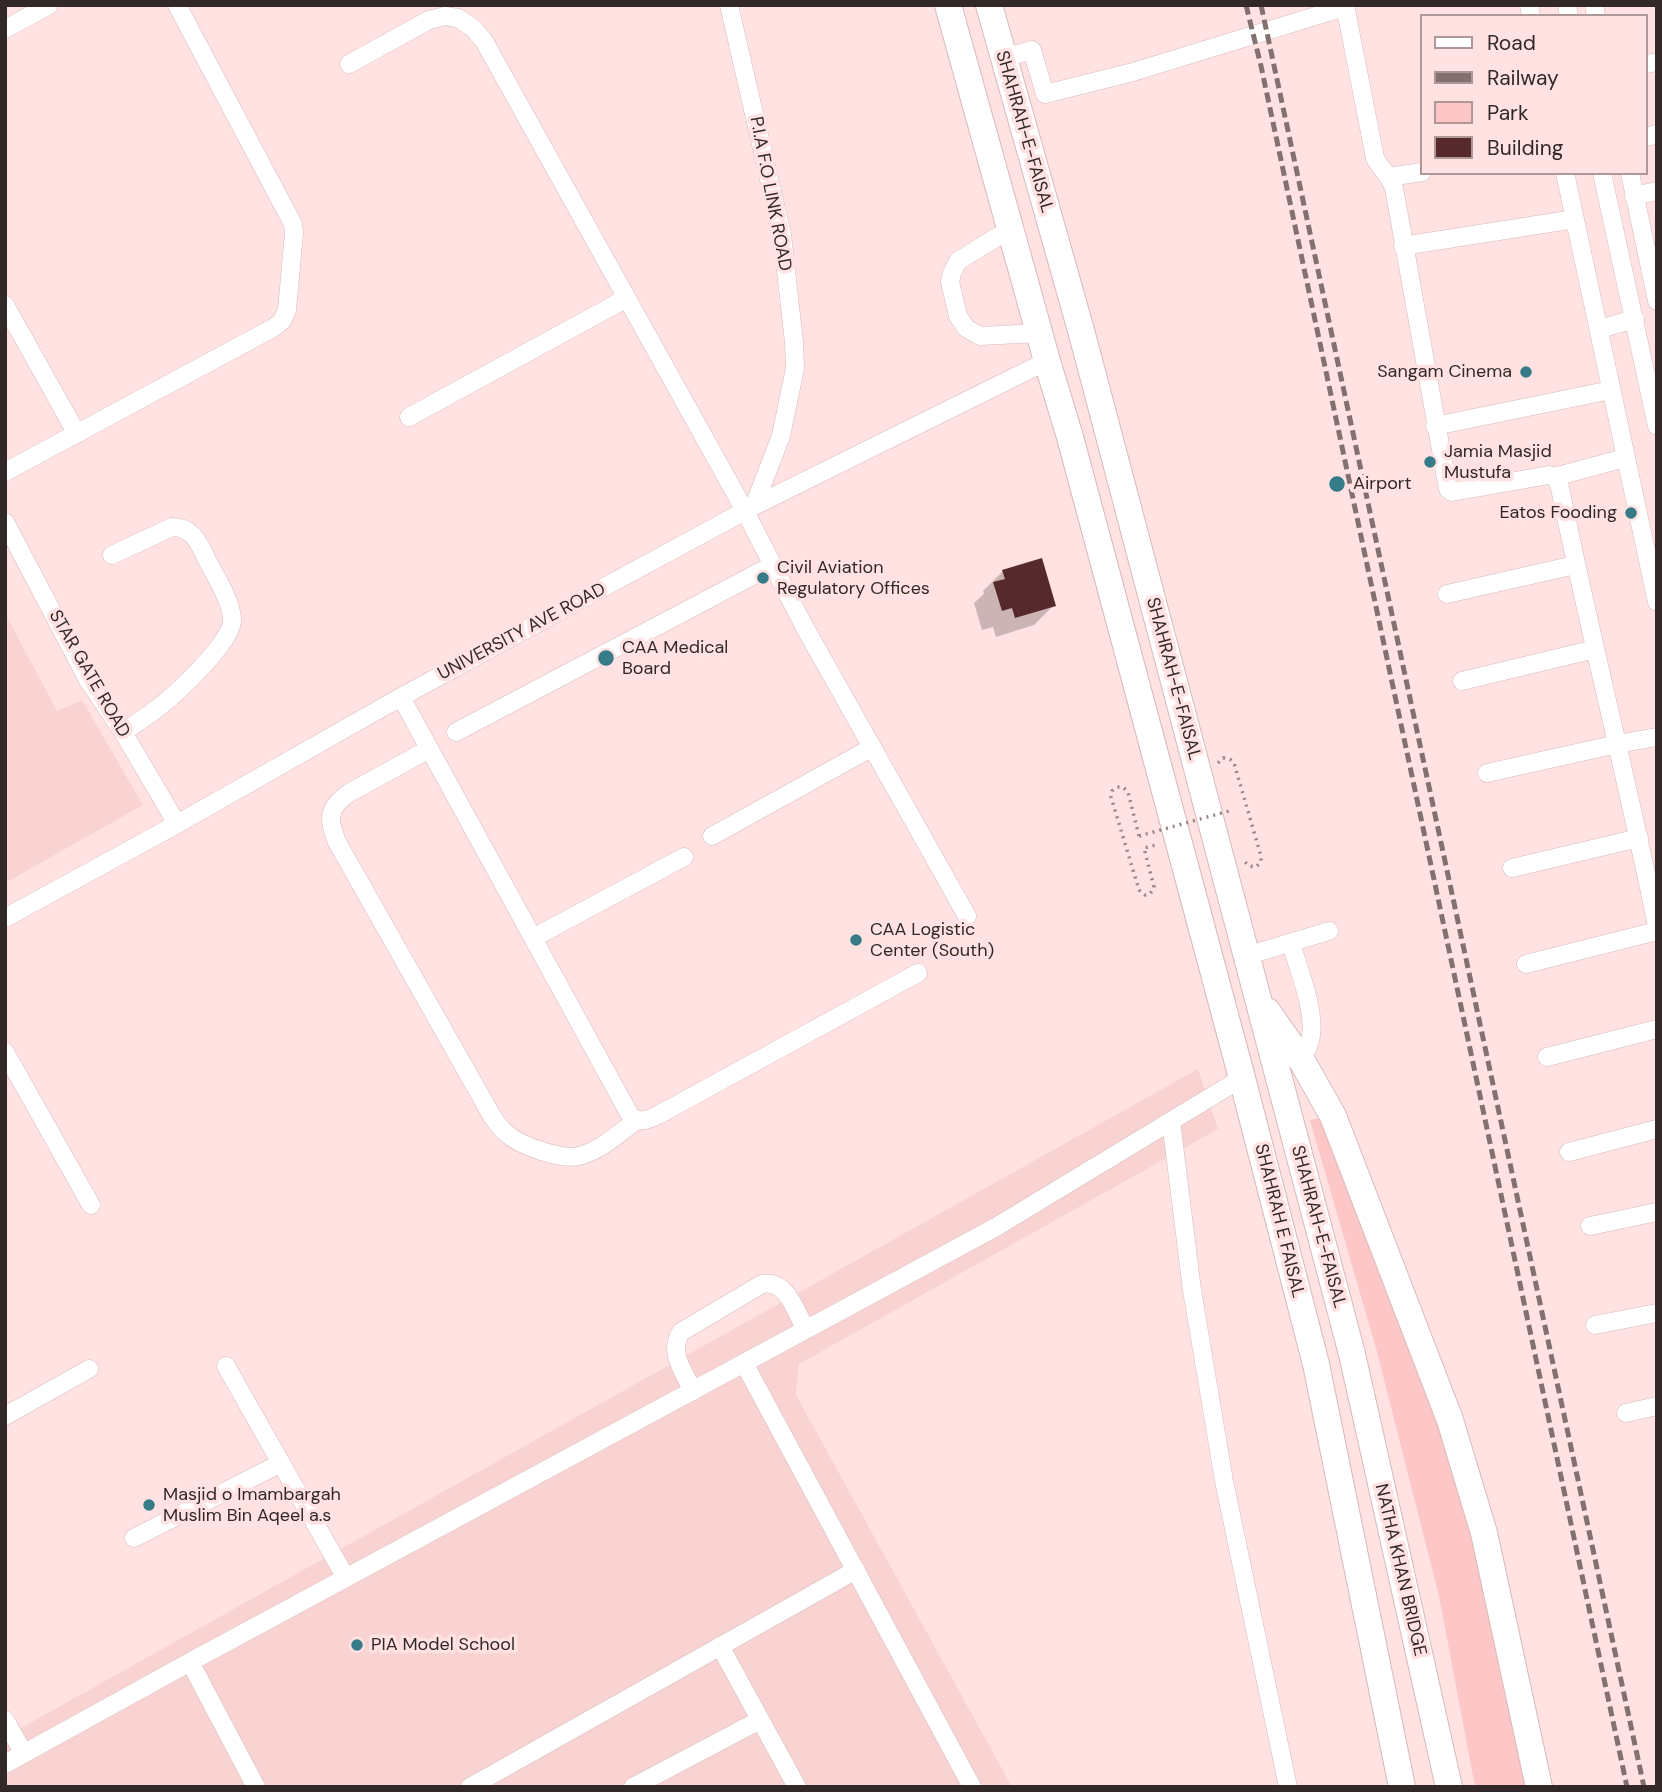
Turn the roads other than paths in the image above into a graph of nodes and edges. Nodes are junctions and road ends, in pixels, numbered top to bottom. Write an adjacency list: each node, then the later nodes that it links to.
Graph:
1 (49, 5): 7 (street)
2 (177, 5): 32 (street)
3 (729, 5): 36 (street, P.I.A F.O LINK ROAD)
4 (948, 5): 18 (highway, SHAHRAH-E-FAISAL)
5 (989, 5): 8 (highway, SHAHRAH-E-FAISAL)
6 (1345, 6): 8 (street); 14 (street)
7 (5, 29)
8 (1003, 58): 64 (highway, SHAHRAH-E-FAISAL)
9 (349, 64): 21 (street)
10 (1420, 172): 14 (street)
11 (1565, 175): 17 (street)
12 (1602, 175): 24 (street)
13 (1630, 175): 16 (street)
14 (1388, 177): 19 (street)
15 (1657, 191): 16 (street)
16 (1634, 195): 20 (street)
17 (1576, 219): 19 (street); 25 (street)
18 (1010, 229): 26 (highway, SHAHRAH-E-FAISAL); 26 (street)
19 (1404, 246): 30 (street)
20 (1655, 282): 22 (street)
21 (627, 298): 29 (street); 36 (street)
22 (1657, 301)
23 (5, 305): 32 (street)
24 (1634, 320): 25 (street); 31 (street)
25 (1598, 329): 28 (street)
26 (1040, 333): 27 (highway, SHAHRAH-E-FAISAL)
27 (1047, 361): 36 (street, UNIVERSITY AVE ROAD); 72 (highway, SHAHRAH-E-FAISAL)
28 (1611, 390): 30 (street); 33 (street)
29 (409, 418)
30 (1435, 426): 35 (street)
31 (1657, 426)
32 (76, 434): 34 (street)
33 (1625, 458): 35 (street); 42 (street)
34 (5, 472)
35 (1554, 477): 40 (street)
36 (750, 509): 39 (street); 45 (street, UNIVERSITY AVE ROAD)
37 (5, 522): 46 (street, STAR GATE ROAD)
38 (112, 555): 46 (street)
39 (773, 565): 47 (street); 50 (street)
40 (1576, 565): 41 (street); 43 (street)
41 (1447, 594)
42 (1657, 602)
43 (1595, 649): 44 (street); 49 (street)
44 (1462, 681)
45 (401, 697): 51 (street); 53 (street, UNIVERSITY AVE ROAD)
46 (123, 732): 53 (street, STAR GATE ROAD)
47 (456, 732)
48 (1657, 737): 49 (street)
49 (1617, 744): 52 (street); 55 (street)
50 (871, 748): 54 (street); 58 (street)
51 (429, 749): 62 (street); 73 (street)
52 (1487, 773)
53 (177, 824): 59 (street, UNIVERSITY AVE ROAD)
54 (712, 836)
55 (1639, 838): 57 (street); 60 (street)
56 (684, 857): 62 (street)
57 (1512, 868)
58 (967, 916)
59 (5, 918)
60 (1657, 929): 65 (street)
61 (1329, 931): 63 (street)
62 (533, 938): 73 (street)
63 (1291, 943): 64 (street); 71 (street)
64 (1246, 956): 67 (highway, SHAHRAH-E-FAISAL)
65 (1525, 964)
66 (918, 973): 73 (street)
67 (1256, 995): 71 (highway); 83 (highway, SHAHRAH-E-FAISAL)
68 (1657, 1029): 70 (street)
69 (5, 1052): 77 (street)
70 (1547, 1057)
71 (1302, 1061): 109 (highway)
72 (1242, 1078): 74 (street); 107 (highway, SHAHRAH E FAISAL)
73 (636, 1121)
74 (1171, 1121): 82 (street); 106 (street)
75 (1657, 1129): 76 (street)
76 (1569, 1152)
77 (90, 1205)
78 (1657, 1212): 79 (street)
79 (1590, 1226)
80 (1657, 1313): 81 (street)
81 (1595, 1325)
82 (806, 1330): 84 (street); 87 (street)
83 (1352, 1354): 108 (highway, NATHA KHAN BRIDGE)
84 (744, 1363): 87 (street); 93 (street)
85 (226, 1366): 91 (street)
86 (89, 1369): 90 (street)
87 (693, 1391): 94 (street)
88 (1657, 1406): 89 (street)
89 (1626, 1413)
90 (5, 1416)
91 (281, 1463): 92 (street); 94 (street)
92 (134, 1538)
93 (856, 1570): 95 (street); 105 (street)
94 (346, 1577): 96 (street)
95 (720, 1646): 98 (street); 102 (street)
96 (190, 1662): 99 (street); 101 (street)
97 (5, 1720): 99 (street)
98 (760, 1720): 103 (street); 104 (street)
99 (24, 1754): 100 (street)
100 (5, 1764)
101 (257, 1787)
102 (470, 1787)
103 (633, 1787)
104 (797, 1787)
105 (972, 1787)
106 (1288, 1787)
107 (1402, 1787)
108 (1449, 1787)
109 (1539, 1787)

